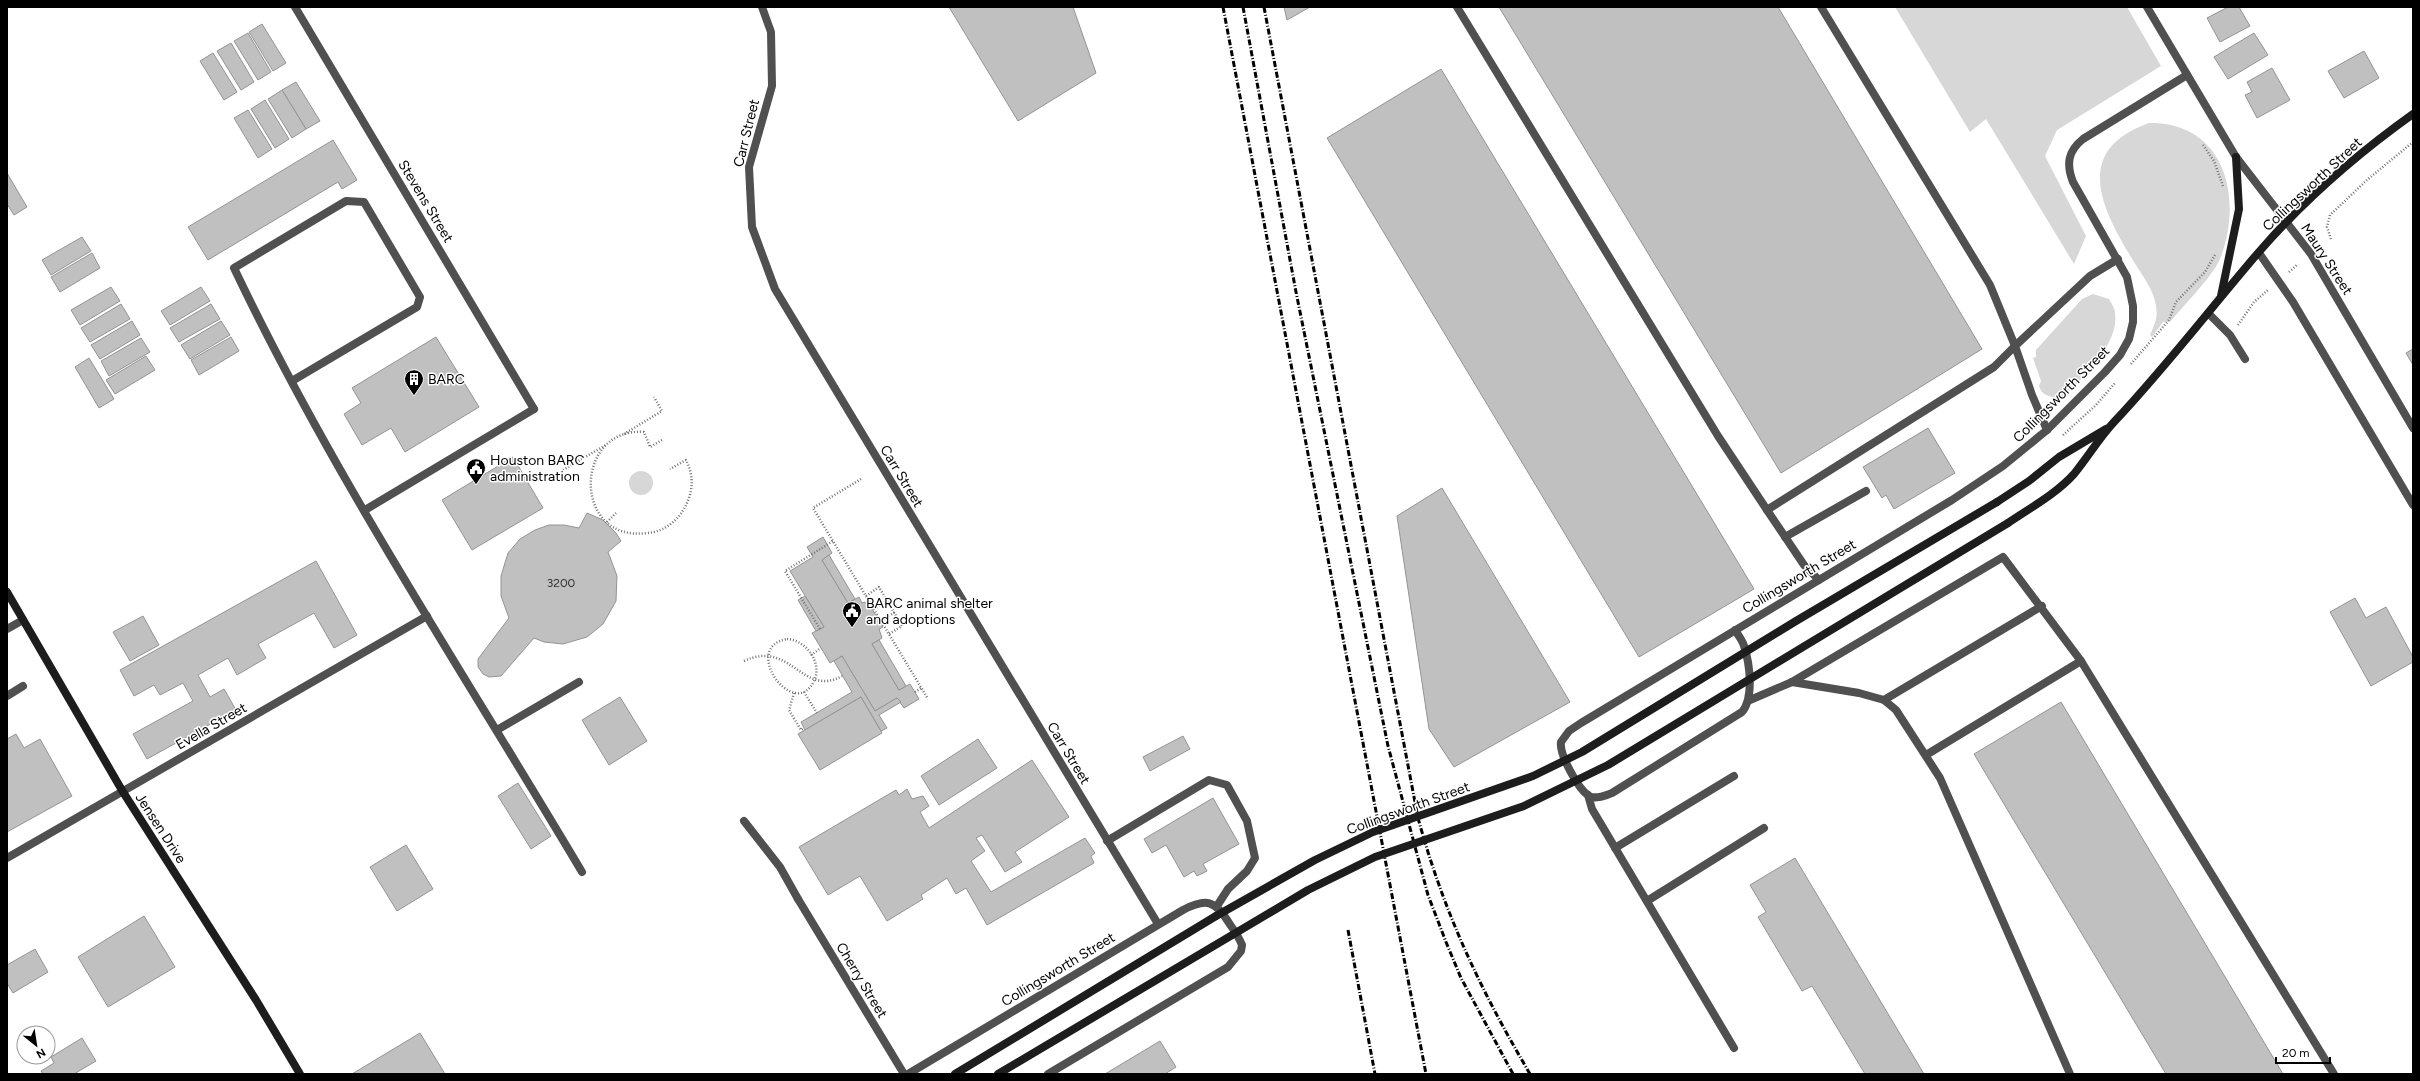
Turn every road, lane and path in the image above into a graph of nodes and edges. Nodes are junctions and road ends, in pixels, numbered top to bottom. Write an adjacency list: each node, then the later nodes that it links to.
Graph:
1 (295, 7): 36 (street, Stevens Street)
2 (762, 7): 83 (street, Carr Street)
3 (1457, 7): 37 (street)
4 (1821, 7): 20 (street)
5 (2147, 7): 6 (street, Maury Street)
6 (2187, 75): 9 (street, Maury Street); 13 (street, Collingsworth Street)
7 (2413, 114): 10 (main road, Collingsworth Street)
8 (2413, 142): 11 (path)
9 (2236, 157): 10 (street, Maury Street); 17 (main road)
10 (2287, 222): 12 (main road, Collingsworth Street); 24 (street, Maury Street)
11 (2331, 239)
12 (2259, 253): 17 (main road, Collingsworth Street); 35 (street)
13 (2118, 259): 20 (street); 27 (street, Collingsworth Street)
14 (2298, 264): 15 (path)
15 (2290, 272)
16 (2268, 290): 19 (path)
17 (2221, 298): 18 (main road, Collingsworth Street)
18 (2208, 313): 21 (street); 25 (main road, Collingsworth Street)
19 (2238, 326)
20 (2015, 346): 27 (street); 37 (street)
21 (2245, 359)
22 (292, 381): 22 (street); 36 (street)
23 (654, 397): 28 (path)
24 (2410, 417): 26 (street, Maury Street)
25 (2110, 426): 94 (main road, Collingsworth Street, bridge); 95 (main road, Collingsworth Street, bridge)
26 (2413, 428)
27 (2047, 430): 42 (street, Collingsworth Street)
28 (617, 438): 29 (path); 30 (path)
29 (662, 440)
30 (608, 443): 32 (path); 39 (path)
31 (670, 469): 39 (path)
32 (563, 470)
33 (861, 479): 41 (path)
34 (1866, 491): 40 (street)
35 (2413, 505)
36 (365, 510): 49 (street)
37 (1767, 510): 40 (street)
38 (616, 513): 39 (path)
39 (607, 522)
40 (1785, 536): 42 (street)
41 (833, 541): 44 (path); 53 (path)
42 (1819, 580): 54 (street, Collingsworth Street)
43 (7, 592): 50 (main road, Jensen Drive)
44 (866, 596): 45 (path); 47 (path)
45 (887, 601): 47 (path); 48 (path)
46 (2042, 606): 60 (street); 64 (street); 73 (street)
47 (874, 608): 51 (path)
48 (895, 612): 51 (path); 55 (path)
49 (426, 616): 76 (street); 79 (street, Evella Street)
50 (23, 620): 52 (street); 79 (main road, Jensen Drive)
51 (881, 621): 55 (path)
52 (7, 629)
53 (820, 629)
54 (1734, 630): 72 (street, Collingsworth Street); 80 (street, Collingsworth Street)
55 (889, 634): 66 (path)
56 (821, 648): 58 (path)
57 (769, 655): 58 (path); 59 (path); 62 (path); 69 (path)
58 (811, 655): 62 (path)
59 (744, 661)
60 (2081, 661): 77 (street); 98 (street)
61 (842, 676): 62 (path)
62 (815, 680): 67 (path)
63 (579, 682): 76 (street)
64 (1792, 682): 72 (street); 73 (street)
65 (23, 686): 70 (street)
66 (921, 688): 68 (path); 71 (path)
67 (804, 692): 69 (path); 74 (path)
68 (915, 692)
69 (794, 693): 75 (path)
70 (7, 696)
71 (928, 699)
72 (1750, 700): 80 (street)
73 (1884, 700): 77 (street)
74 (817, 713)
75 (804, 728)
76 (497, 730): 86 (street)
77 (1926, 755): 97 (street)
78 (1734, 776): 84 (street)
79 (123, 792): 85 (street, Evella Street); 91 (main road, Jensen Drive)
80 (1588, 796): 84 (street, Collingsworth Street)
81 (744, 821): 92 (street, Cherry Street)
82 (1764, 828): 87 (street)
83 (1108, 841): 88 (street); 89 (street, Carr Street)
84 (1615, 848): 87 (street, Collingsworth Street)
85 (7, 858)
86 (582, 872)
87 (1647, 901): 90 (street, Collingsworth Street)
88 (1217, 906): 89 (street, Collingsworth Street); 96 (street)
89 (1158, 924): 93 (street, Collingsworth Street)
90 (1734, 1048)
91 (300, 1074)
92 (904, 1074)
93 (908, 1074)
94 (955, 1074)
95 (998, 1074)
96 (1048, 1074)
97 (2070, 1074)
98 (2334, 1074)

